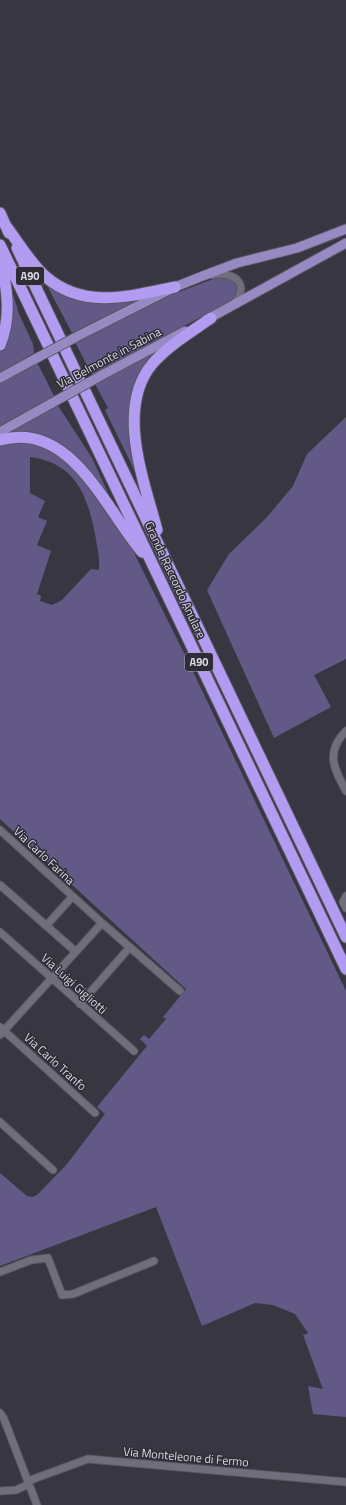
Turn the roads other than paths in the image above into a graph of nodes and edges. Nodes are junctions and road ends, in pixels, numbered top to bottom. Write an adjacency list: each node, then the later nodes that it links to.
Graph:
1 (0, 213): 2 (highway, Grande Raccordo Anulare / A90)
2 (6, 226): 8 (highway); 15 (highway, Grande Raccordo Anulare / A90)
3 (346, 229): 7 (main road)
4 (346, 243): 9 (main road, Via Belmonte in Sabina)
5 (0, 245): 16 (highway, Grande Raccordo Anulare / A90)
6 (0, 258): 11 (highway)
7 (200, 277): 8 (main road); 9 (street)
8 (175, 286): 12 (main road, bridge)
9 (231, 307): 10 (main road, Via Belmonte in Sabina)
10 (210, 318): 13 (main road, Via Belmonte in Sabina, bridge); 15 (highway)
11 (0, 344)
12 (0, 378)
13 (0, 432)
14 (0, 440): 16 (highway)
15 (164, 555): 27 (highway, Grande Raccordo Anulare / A90)
16 (153, 564): 30 (highway, Grande Raccordo Anulare / A90)
17 (346, 731): 18 (street)
18 (346, 791)
19 (0, 830): 22 (street, Via Carlo Farina)
20 (0, 885): 25 (street)
21 (346, 896): 23 (street)
22 (72, 897): 24 (street, Via Carlo Farina); 25 (street)
23 (346, 908)
24 (102, 923): 28 (street, Via Carlo Farina); 29 (street)
25 (46, 926): 29 (street)
26 (0, 932): 31 (street, Via Luigi Gigliotti)
27 (346, 937)
28 (130, 947): 32 (street, Via Carlo Farina); 33 (street)
29 (75, 951): 31 (street)
30 (346, 969)
31 (51, 978): 33 (street, Via Luigi Gigliotti); 34 (street)
32 (180, 991)
33 (80, 1004): 35 (street, Via Luigi Gigliotti)
34 (1, 1031): 36 (street, Via Carlo Tranfo)
35 (134, 1051)
36 (95, 1113)
37 (0, 1122): 38 (street)
38 (53, 1170)
39 (154, 1261): 40 (street)
40 (0, 1272)
41 (0, 1413): 42 (street)
42 (28, 1482): 43 (street, Via Monteleone di Fermo); 44 (street, Via Monteleone di Fermo); 45 (street)
43 (346, 1482)
44 (0, 1491)
45 (37, 1505)

